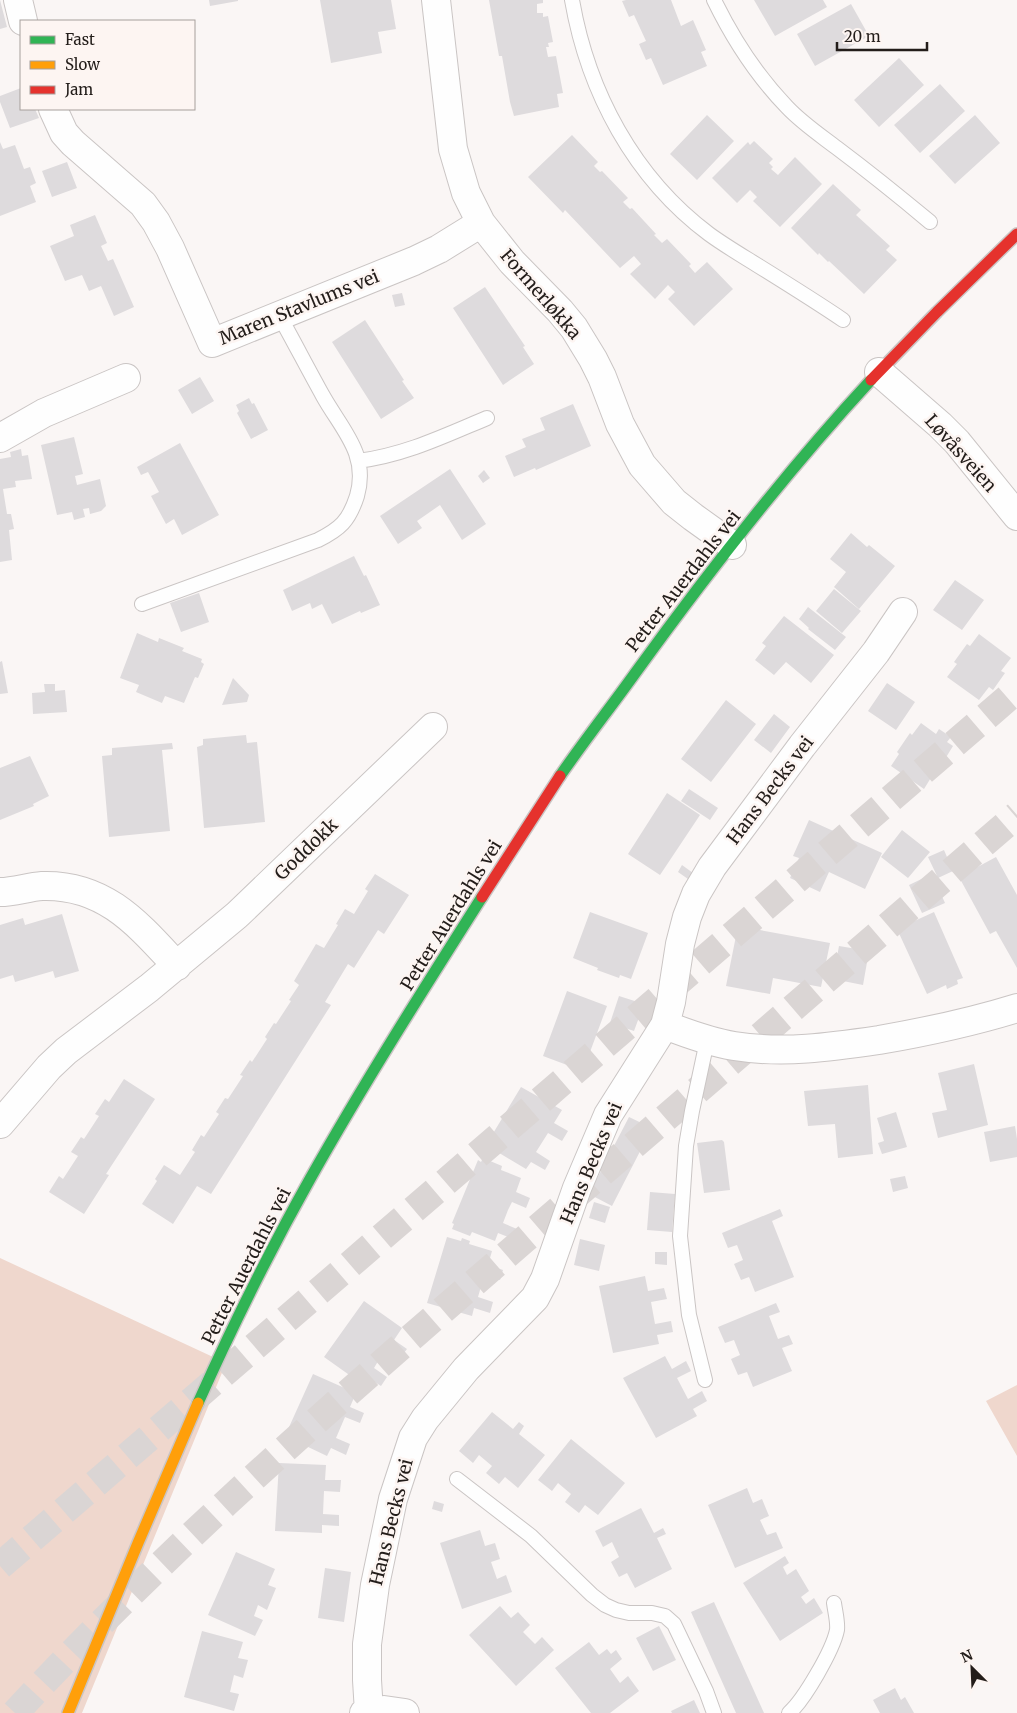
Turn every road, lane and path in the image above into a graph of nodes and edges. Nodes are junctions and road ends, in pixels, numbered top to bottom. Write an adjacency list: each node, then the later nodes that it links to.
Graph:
1 (18, 0): 5 (street)
2 (436, 0): 8 (street, Formerløkka)
3 (572, 0): 11 (lane)
4 (714, 0): 7 (lane)
5 (23, 20)
6 (53, 110): 10 (street, Maren Stavlums vei)
7 (930, 222)
8 (481, 223): 10 (street, Maren Stavlums vei); 18 (street, Formerløkka)
9 (1017, 234): 12 (street, Petter Auerdahls vei)
10 (280, 315): 16 (lane)
11 (844, 320)
12 (879, 372): 17 (street, Løvåsveien); 18 (street, Petter Auerdahls vei)
13 (126, 378): 15 (street)
14 (487, 418): 16 (lane)
15 (0, 438)
16 (358, 461): 19 (lane)
17 (1017, 516)
18 (732, 545): 32 (street, Petter Auerdahls vei)
19 (142, 604)
20 (903, 612): 25 (street, Hans Becks vei)
21 (432, 727): 23 (street, Goddokk)
22 (0, 892): 23 (street)
23 (177, 966): 27 (street, Goddokk)
24 (1017, 1008): 26 (street)
25 (665, 1025): 26 (street); 31 (street, Hans Becks vei)
26 (707, 1041): 28 (lane)
27 (0, 1124)
28 (705, 1380)
29 (458, 1479): 34 (lane)
30 (834, 1603): 35 (lane)
31 (366, 1712): 33 (street)
32 (68, 1713)
33 (405, 1713)
34 (714, 1713)
35 (788, 1713)

